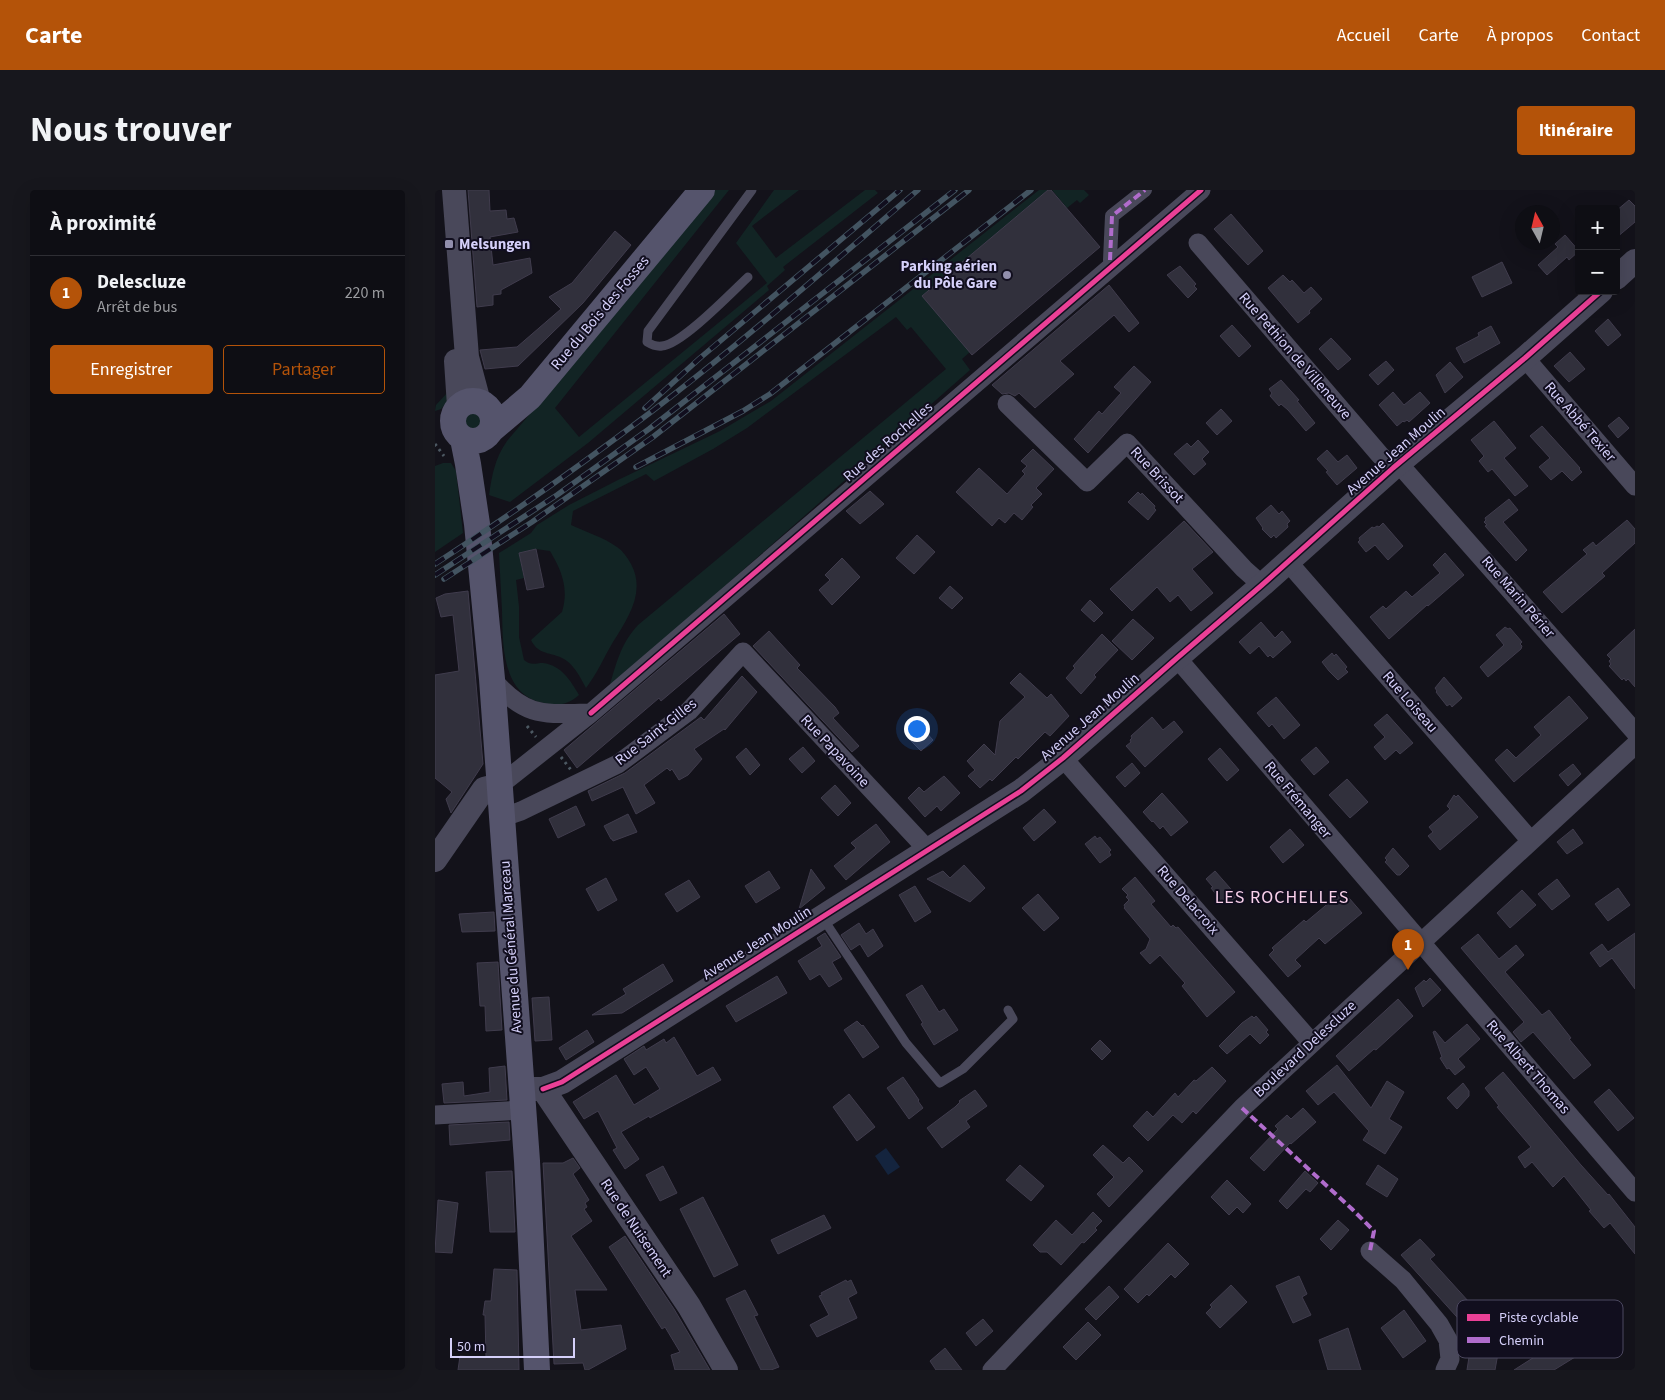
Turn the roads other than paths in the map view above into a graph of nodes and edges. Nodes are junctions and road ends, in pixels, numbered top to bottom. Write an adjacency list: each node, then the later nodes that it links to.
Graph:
1 (454, 190): 15 (street)
2 (692, 190): 15 (main road, Rue du Bois des Fosses)
3 (702, 190): 15 (main road, Rue du Bois des Fosses)
4 (752, 190): 11 (lane)
5 (1201, 190): 23 (street, Rue des Rochelles)
6 (1138, 193): 8 (street)
7 (1198, 243): 16 (street, Rue Pethion de Villeneuve)
8 (1111, 260)
9 (1635, 261): 10 (street)
10 (1620, 274)
11 (748, 277)
12 (1596, 295): 13 (street, Avenue Jean Moulin)
13 (1525, 358): 16 (street, Avenue Jean Moulin); 17 (street, Rue Abbé Texier)
14 (1007, 404): 19 (street, Rue Brissot)
15 (465, 422): 22 (main road, Avenue du Général Marceau)
16 (1396, 466): 18 (street, Avenue Jean Moulin); 24 (street, Rue Marin Périer)
17 (1635, 486)
18 (1288, 562): 19 (street, Avenue Jean Moulin); 29 (street, Rue Loiseau)
19 (1262, 586): 21 (street, Avenue Jean Moulin)
20 (743, 652): 28 (street, Rue Saint-Gilles); 30 (street, Rue Papavoine)
21 (1177, 658): 26 (street, Avenue Jean Moulin); 33 (street, Rue Frémanger)
22 (492, 679): 23 (street); 27 (main road, Avenue du Général Marceau)
23 (591, 713): 27 (street, Rue des Rochelles)
24 (1635, 732)
25 (1635, 745): 29 (street, Boulevard Delescluze)
26 (1063, 758): 30 (street, Avenue Jean Moulin); 35 (street, Rue Delacroix)
27 (499, 785): 28 (main road, Avenue du Général Marceau); 31 (street)
28 (501, 818): 36 (main road, Avenue du Général Marceau)
29 (1531, 841): 33 (street, Boulevard Delescluze)
30 (927, 850): 32 (street, Avenue Jean Moulin)
31 (435, 860)
32 (822, 917): 34 (lane); 36 (street, Avenue Jean Moulin)
33 (1420, 942): 35 (street, Boulevard Delescluze); 38 (street, Rue Albert Thomas)
34 (1008, 1010)
35 (1312, 1043): 42 (street, Boulevard Delescluze)
36 (529, 1096): 37 (street); 40 (main road, Avenue du Général Marceau); 41 (street, Rue de Nuisement)
37 (435, 1115)
38 (1635, 1192)
39 (1370, 1251): 43 (street)
40 (537, 1370)
41 (726, 1370)
42 (992, 1370)
43 (1445, 1370)

